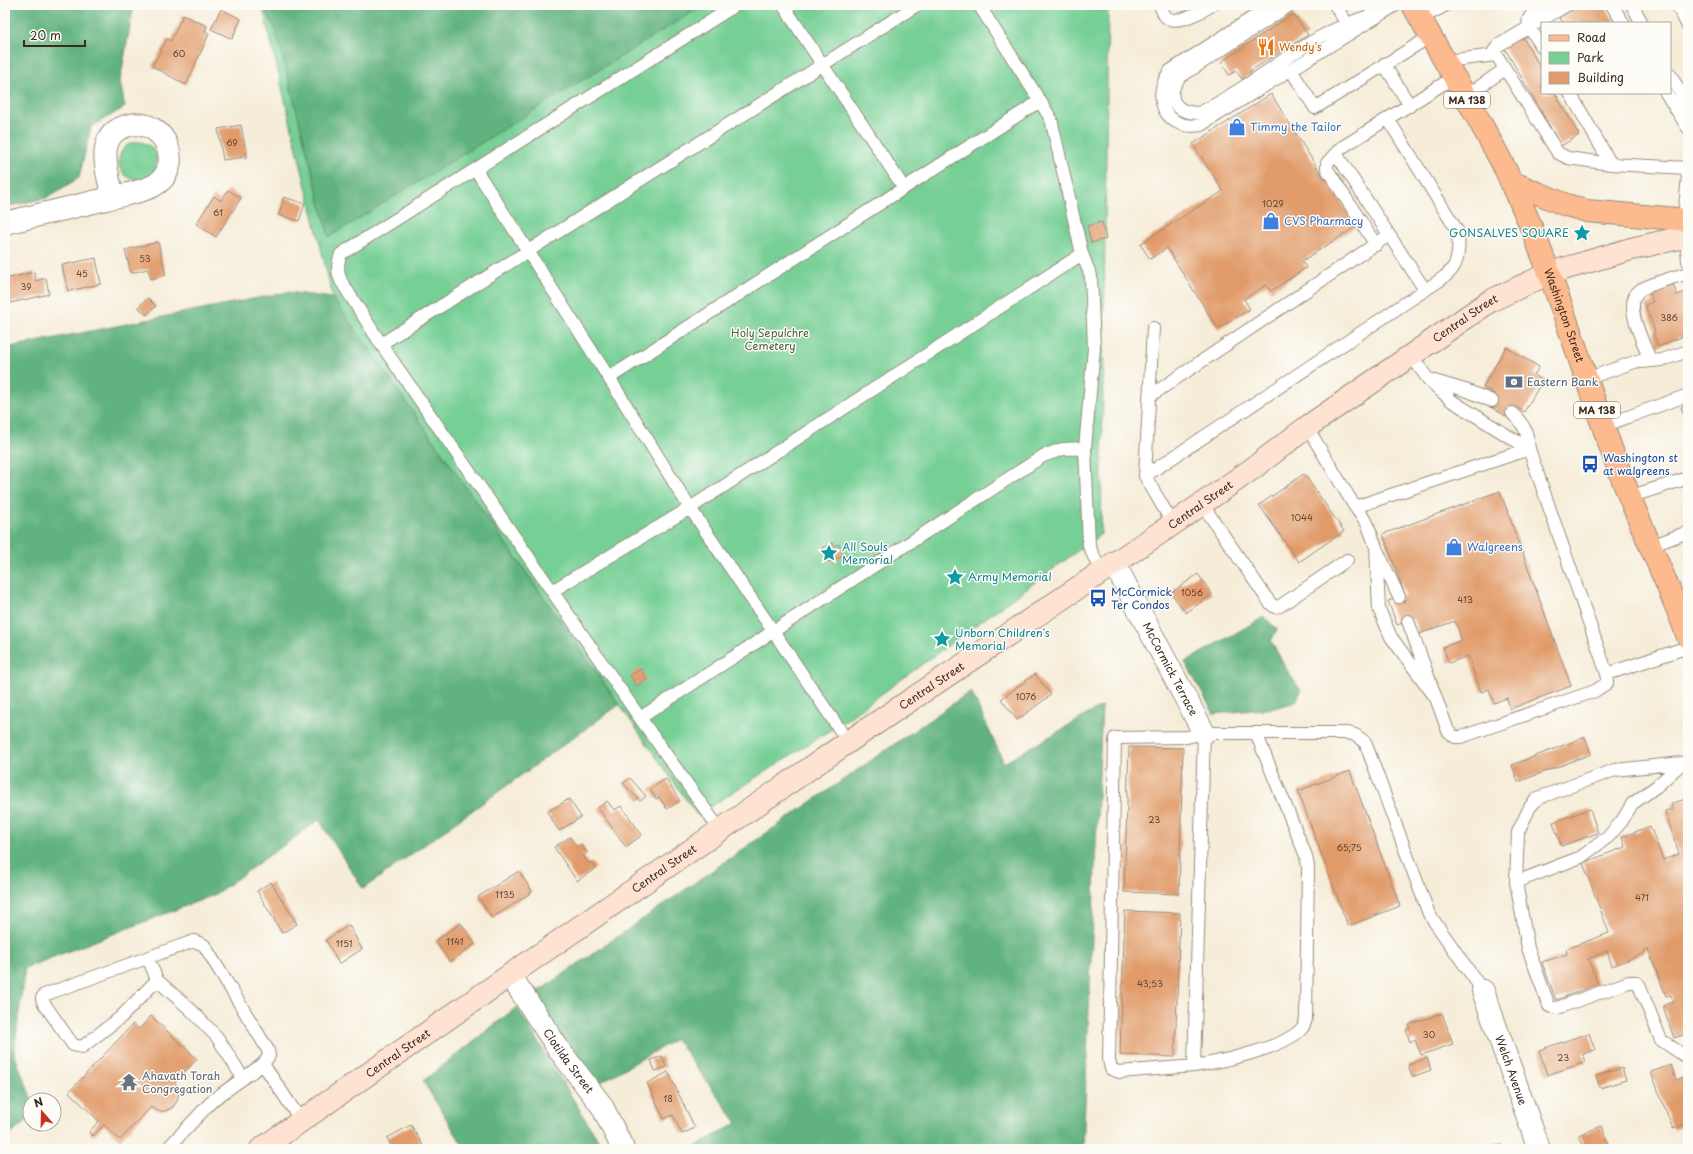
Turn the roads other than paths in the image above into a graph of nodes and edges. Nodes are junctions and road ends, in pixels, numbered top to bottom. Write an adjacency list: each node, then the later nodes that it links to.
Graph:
1 (736, 5): 44 (lane)
2 (784, 5): 27 (lane)
3 (917, 5): 27 (lane)
4 (979, 5): 36 (lane)
5 (1160, 5): 6 (lane)
6 (1212, 5)
7 (1272, 5): 31 (lane)
8 (1290, 5): 21 (lane)
9 (1335, 5): 21 (lane)
10 (1396, 5): 17 (lane)
11 (1446, 5): 18 (lane)
12 (1545, 5): 22 (lane)
13 (1567, 5): 22 (lane)
14 (1612, 5): 19 (lane)
15 (1632, 5): 20 (lane)
16 (1677, 5): 23 (lane)
17 (1381, 13): 21 (lane); 24 (lane)
18 (1421, 20): 28 (lane); 30 (main road, Washington Street / MA 138)
19 (1622, 22)
20 (1641, 22)
21 (1347, 24): 24 (lane)
22 (1530, 26): 25 (lane); 26 (lane)
23 (1688, 26)
24 (1343, 39): 31 (lane)
25 (1541, 45)
26 (1496, 55): 29 (lane); 30 (lane)
27 (823, 64): 46 (lane); 52 (lane)
28 (1384, 64): 31 (lane); 37 (lane)
29 (1505, 68): 35 (lane); 42 (lane)
30 (1450, 69): 35 (main road, Washington Street / MA 138); 37 (lane)
31 (1291, 70)
32 (1671, 76): 38 (lane)
33 (1571, 94): 42 (lane)
34 (1667, 94): 40 (lane)
35 (1465, 97): 45 (main road, Washington Street / MA 138)
36 (1040, 101): 46 (lane); 53 (lane)
37 (1410, 106): 39 (lane)
38 (1688, 107)
39 (1388, 119): 41 (lane); 57 (lane)
40 (1688, 128)
41 (1337, 152): 50 (lane); 51 (lane)
42 (1611, 164): 43 (lane)
43 (1687, 168): 49 (lane)
44 (476, 170): 52 (lane); 59 (lane)
45 (1511, 182): 49 (main road); 55 (main road, Washington Street / MA 138)
46 (904, 188): 63 (lane)
47 (113, 197): 48 (street)
48 (5, 224)
49 (1687, 228): 54 (lane); 55 (main road, Central Street)
50 (1389, 235): 51 (lane); 57 (lane)
51 (1376, 245): 67 (lane)
52 (528, 250): 59 (lane); 63 (lane)
53 (1082, 254): 72 (lane); 79 (lane)
54 (1688, 261)
55 (1550, 273): 61 (main road, Central Street); 65 (main road, Washington Street / MA 138)
56 (1688, 273): 62 (lane)
57 (1425, 290): 74 (lane)
58 (1153, 328): 67 (lane)
59 (381, 344): 86 (lane)
60 (1688, 351): 62 (lane)
61 (1410, 354): 64 (lane); 71 (main road, Central Street)
62 (1643, 360): 65 (lane)
63 (609, 378): 79 (lane)
64 (1428, 379): 68 (lane); 73 (lane)
65 (1586, 379): 70 (main road, Washington Street / MA 138)
66 (1688, 395): 70 (lane)
67 (1150, 396): 74 (lane)
68 (1492, 401)
69 (1512, 413): 73 (lane)
70 (1602, 426): 76 (main road, Washington Street / MA 138)
71 (1307, 427): 77 (main road, Central Street); 78 (lane)
72 (1085, 448): 85 (lane); 90 (lane)
73 (1529, 449): 78 (lane); 92 (lane)
74 (1145, 476): 80 (lane)
75 (1688, 478): 76 (lane)
76 (1630, 497): 82 (main road, Washington Street / MA 138)
77 (1202, 504): 80 (main road, Central Street); 84 (lane)
78 (1355, 507): 83 (lane)
79 (690, 508): 86 (lane); 90 (lane)
80 (1173, 524): 85 (main road, Central Street)
81 (1688, 532): 82 (lane)
82 (1651, 546): 89 (main road, Washington Street / MA 138)
83 (1376, 547): 87 (lane); 93 (lane)
84 (1347, 560)
85 (1108, 568): 95 (street, McCormick Terrace); 97 (main road, Central Street)
86 (552, 591): 94 (lane)
87 (1396, 598)
88 (1404, 622): 93 (lane)
89 (1686, 625)
90 (774, 630): 94 (lane); 97 (lane)
91 (1688, 647): 92 (lane)
92 (1607, 674): 93 (lane)
93 (1436, 698)
94 (640, 718): 99 (lane)
95 (1204, 733): 96 (lane); 107 (lane); 107 (lane)
96 (1256, 733): 104 (lane); 107 (lane)
97 (848, 742): 99 (main road, Central Street)
98 (1685, 762): 100 (lane); 100 (lane)
99 (720, 830): 102 (main road, Central Street)
100 (1516, 882): 105 (lane)
101 (148, 958): 103 (lane); 103 (lane); 106 (lane)
102 (510, 974): 109 (main road, Central Street); 112 (street, Clotilda Street)
103 (157, 980): 108 (lane)
104 (1483, 992): 113 (street, Welch Avenue)
105 (1688, 1058)
106 (263, 1064): 108 (lane); 109 (lane)
107 (1194, 1066)
108 (243, 1078): 110 (lane)
109 (302, 1122): 111 (main road, Central Street)
110 (167, 1149)
111 (261, 1149)
112 (623, 1149)
113 (1539, 1149)

